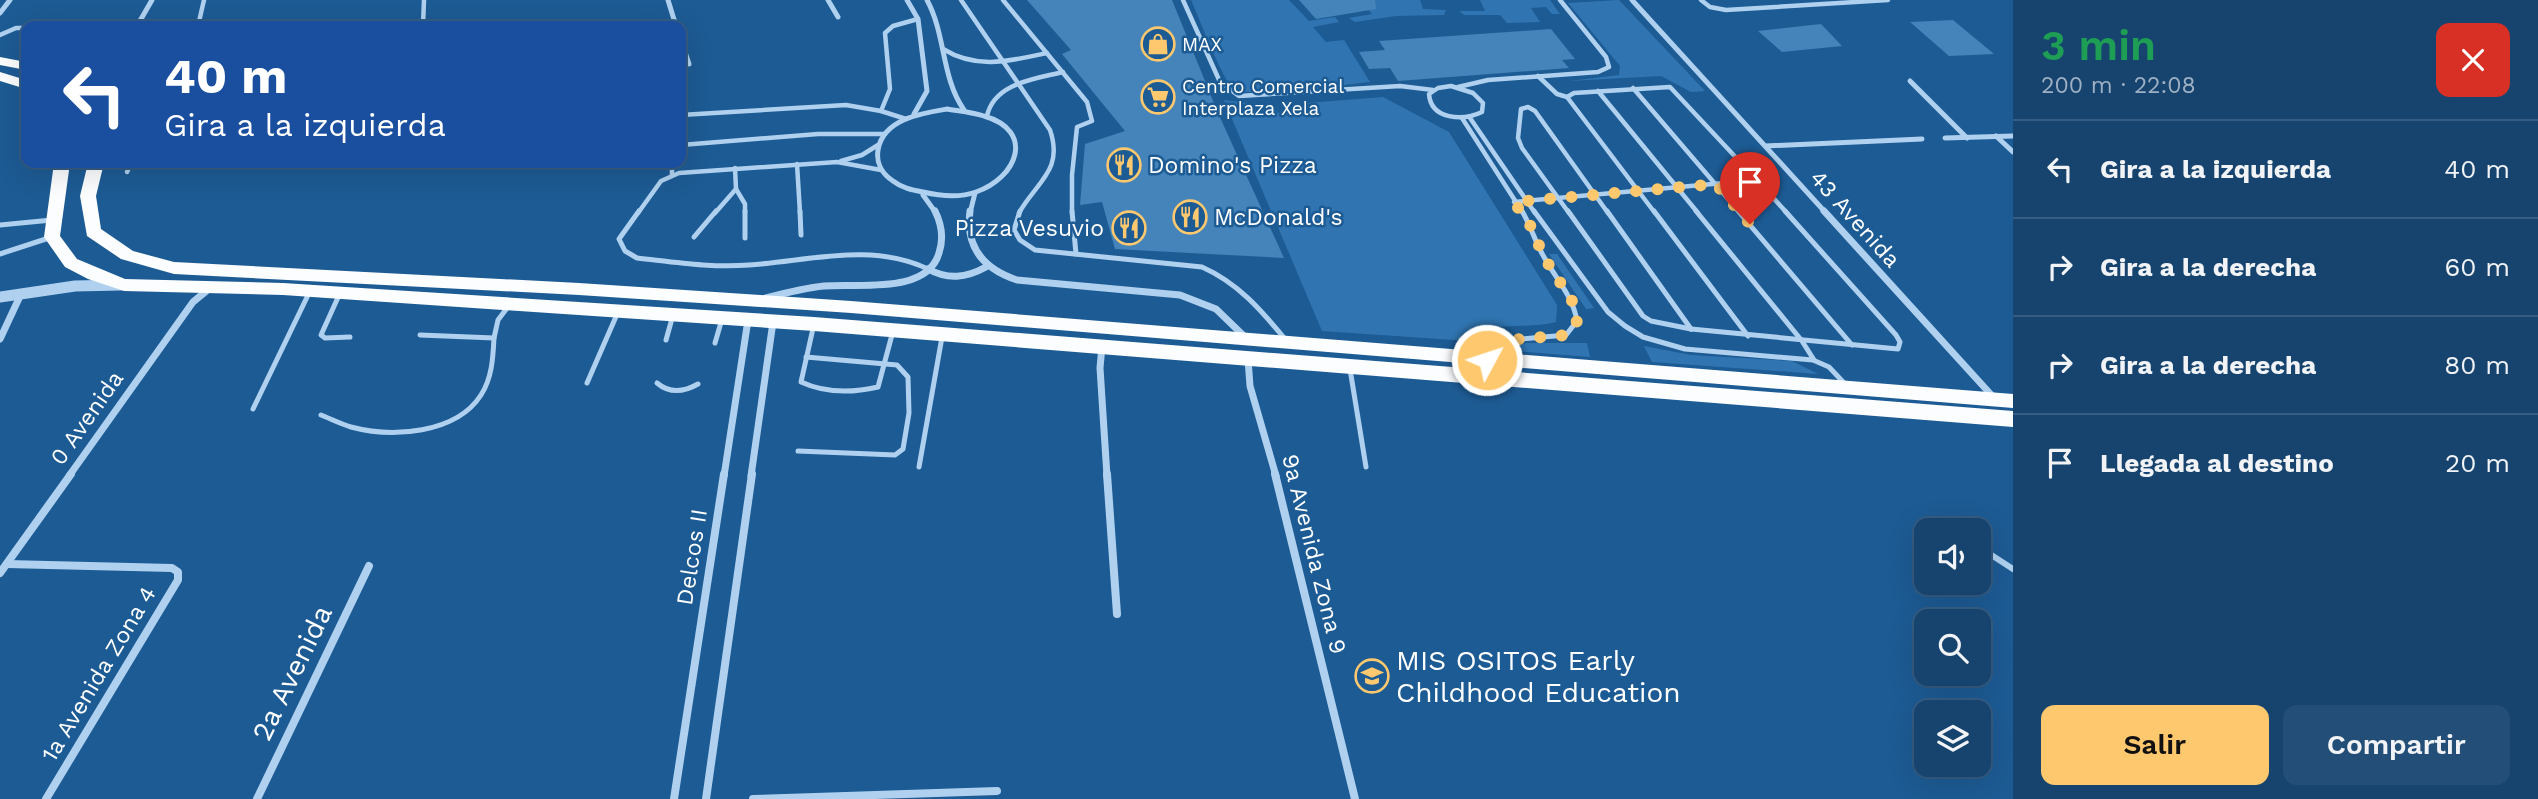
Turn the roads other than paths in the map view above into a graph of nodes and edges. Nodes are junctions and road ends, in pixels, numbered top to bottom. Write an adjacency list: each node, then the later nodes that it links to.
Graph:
1 (10, 0): 16 (street)
2 (152, 0): 19 (street)
3 (204, 0): 20 (lane)
4 (424, 0): 21 (lane)
5 (670, 0): 22 (street)
6 (828, 0): 17 (street)
7 (906, 0): 18 (street)
8 (927, 0): 25 (street)
9 (963, 0): 29 (lane)
10 (1003, 0): 26 (lane)
11 (1183, 0): 40 (lane)
12 (1560, 0): 34 (lane)
13 (1632, 0): 58 (street, 43 Avenida)
14 (1701, 0): 15 (lane)
15 (1888, 0)
16 (0, 13)
17 (838, 17)
18 (918, 19): 44 (lane); 47 (street)
19 (140, 21)
20 (199, 21)
21 (423, 21)
22 (675, 21)
23 (21, 28): 24 (lane)
24 (0, 35)
25 (943, 49): 29 (lane); 43 (street)
26 (1047, 53): 29 (lane); 32 (lane)
27 (686, 55): 30 (street)
28 (0, 61): 31 (highway)
29 (1005, 62): 37 (lane)
30 (689, 64)
31 (21, 65)
32 (1063, 72): 37 (lane); 87 (lane)
33 (0, 76): 36 (highway)
34 (1538, 76): 38 (lane); 42 (lane)
35 (1910, 81): 54 (street)
36 (21, 83)
37 (1021, 85): 46 (lane); 87 (lane)
38 (1458, 87): 40 (lane); 49 (lane)
39 (1633, 88): 41 (lane); 70 (lane); 71 (lane)
40 (1433, 90): 48 (lane)
41 (1598, 91): 42 (lane); 72 (lane)
42 (1567, 97): 74 (lane)
43 (964, 110): 46 (street); 47 (street)
44 (881, 111): 45 (lane); 47 (lane)
45 (686, 115)
46 (986, 116): 75 (street)
47 (909, 118): 50 (street)
48 (1462, 118): 49 (lane); 80 (lane)
49 (1470, 118): 79 (lane)
50 (885, 134): 56 (lane); 57 (street)
51 (1996, 136): 52 (street); 54 (street); 59 (street)
52 (2013, 136)
53 (1945, 138): 54 (street)
54 (1967, 138)
55 (1922, 139): 58 (street)
56 (686, 145)
57 (878, 145): 60 (lane); 67 (street)
58 (1766, 146): 128 (street, 43 Avenida)
59 (2013, 152)
60 (838, 162): 61 (lane); 67 (lane)
61 (797, 164): 66 (lane); 83 (lane)
62 (61, 168): 82 (highway)
63 (95, 168): 96 (highway)
64 (129, 168): 68 (lane)
65 (672, 168): 69 (lane)
66 (735, 168): 69 (lane); 73 (lane)
67 (881, 170): 77 (street)
68 (127, 172)
69 (672, 175): 89 (lane)
70 (1756, 180): 71 (lane); 117 (lane)
71 (1716, 184): 72 (lane); 117 (lane)
72 (1675, 187): 74 (lane); 113 (lane)
73 (736, 189): 84 (lane); 85 (lane)
74 (1637, 191): 76 (lane); 108 (lane)
75 (975, 193): 77 (street); 88 (street)
76 (1597, 194): 78 (lane); 78 (lane); 104 (lane)
77 (923, 195): 89 (street)
78 (1559, 197): 79 (lane); 104 (lane)
79 (1526, 201): 80 (lane); 121 (lane)
80 (1514, 202): 120 (lane)
81 (0, 225): 82 (lane)
82 (53, 228): 86 (lane); 90 (highway)
83 (801, 235)
84 (694, 237)
85 (745, 238)
86 (0, 254)
87 (1076, 254): 115 (lane)
88 (986, 267): 89 (street); 118 (street)
89 (928, 269): 96 (street)
90 (124, 285): 91 (highway); 94 (street)
91 (210, 288): 92 (highway); 136 (street, 0 Avenida)
92 (310, 291): 93 (highway); 129 (lane)
93 (340, 293): 97 (highway); 109 (lane)
94 (21, 294): 95 (street); 111 (street)
95 (0, 298)
96 (755, 301): 118 (highway)
97 (510, 304): 98 (highway); 110 (lane)
98 (618, 312): 99 (highway); 124 (lane)
99 (673, 315): 100 (highway); 112 (lane)
100 (722, 318): 101 (highway); 114 (lane)
101 (748, 320): 102 (highway); 145 (street, Delcos II)
102 (773, 322): 103 (highway); 146 (street, Delcos II)
103 (814, 324): 105 (highway); 119 (lane)
104 (1691, 329): 108 (lane)
105 (893, 330): 106 (highway); 122 (lane)
106 (943, 334): 116 (highway); 133 (lane)
107 (420, 335): 110 (lane)
108 (1748, 335): 113 (lane)
109 (350, 337)
110 (494, 338): 130 (lane)
111 (0, 339)
112 (666, 340)
113 (1802, 341): 117 (lane); 121 (lane)
114 (715, 343)
115 (1290, 344): 118 (highway); 120 (highway)
116 (1102, 345): 118 (highway); 140 (street)
117 (1852, 345)
118 (1247, 349): 123 (highway); 148 (street, 9a Avenida Zona 9)
119 (806, 356): 122 (lane); 122 (lane)
120 (1487, 360): 127 (highway)
121 (1814, 360): 127 (lane)
122 (885, 362): 132 (lane)
123 (1350, 366): 131 (highway); 134 (lane)
124 (587, 383)
125 (657, 383): 126 (lane)
126 (698, 384)
127 (1850, 389): 128 (highway)
128 (2004, 400)
129 (253, 409)
130 (321, 415)
131 (2013, 419)
132 (798, 451)
133 (919, 467)
134 (1366, 467)
135 (1991, 555): 138 (lane)
136 (7, 564): 139 (street, 0 Avenida); 143 (street, 1a Avenida Zona 4)
137 (369, 566): 144 (street, 2a Avenida)
138 (2013, 569)
139 (0, 573)
140 (1117, 614)
141 (998, 791): 142 (street)
142 (913, 797): 147 (street)
143 (46, 799)
144 (257, 799)
145 (674, 799)
146 (706, 799)
147 (753, 799)
148 (1355, 799)

